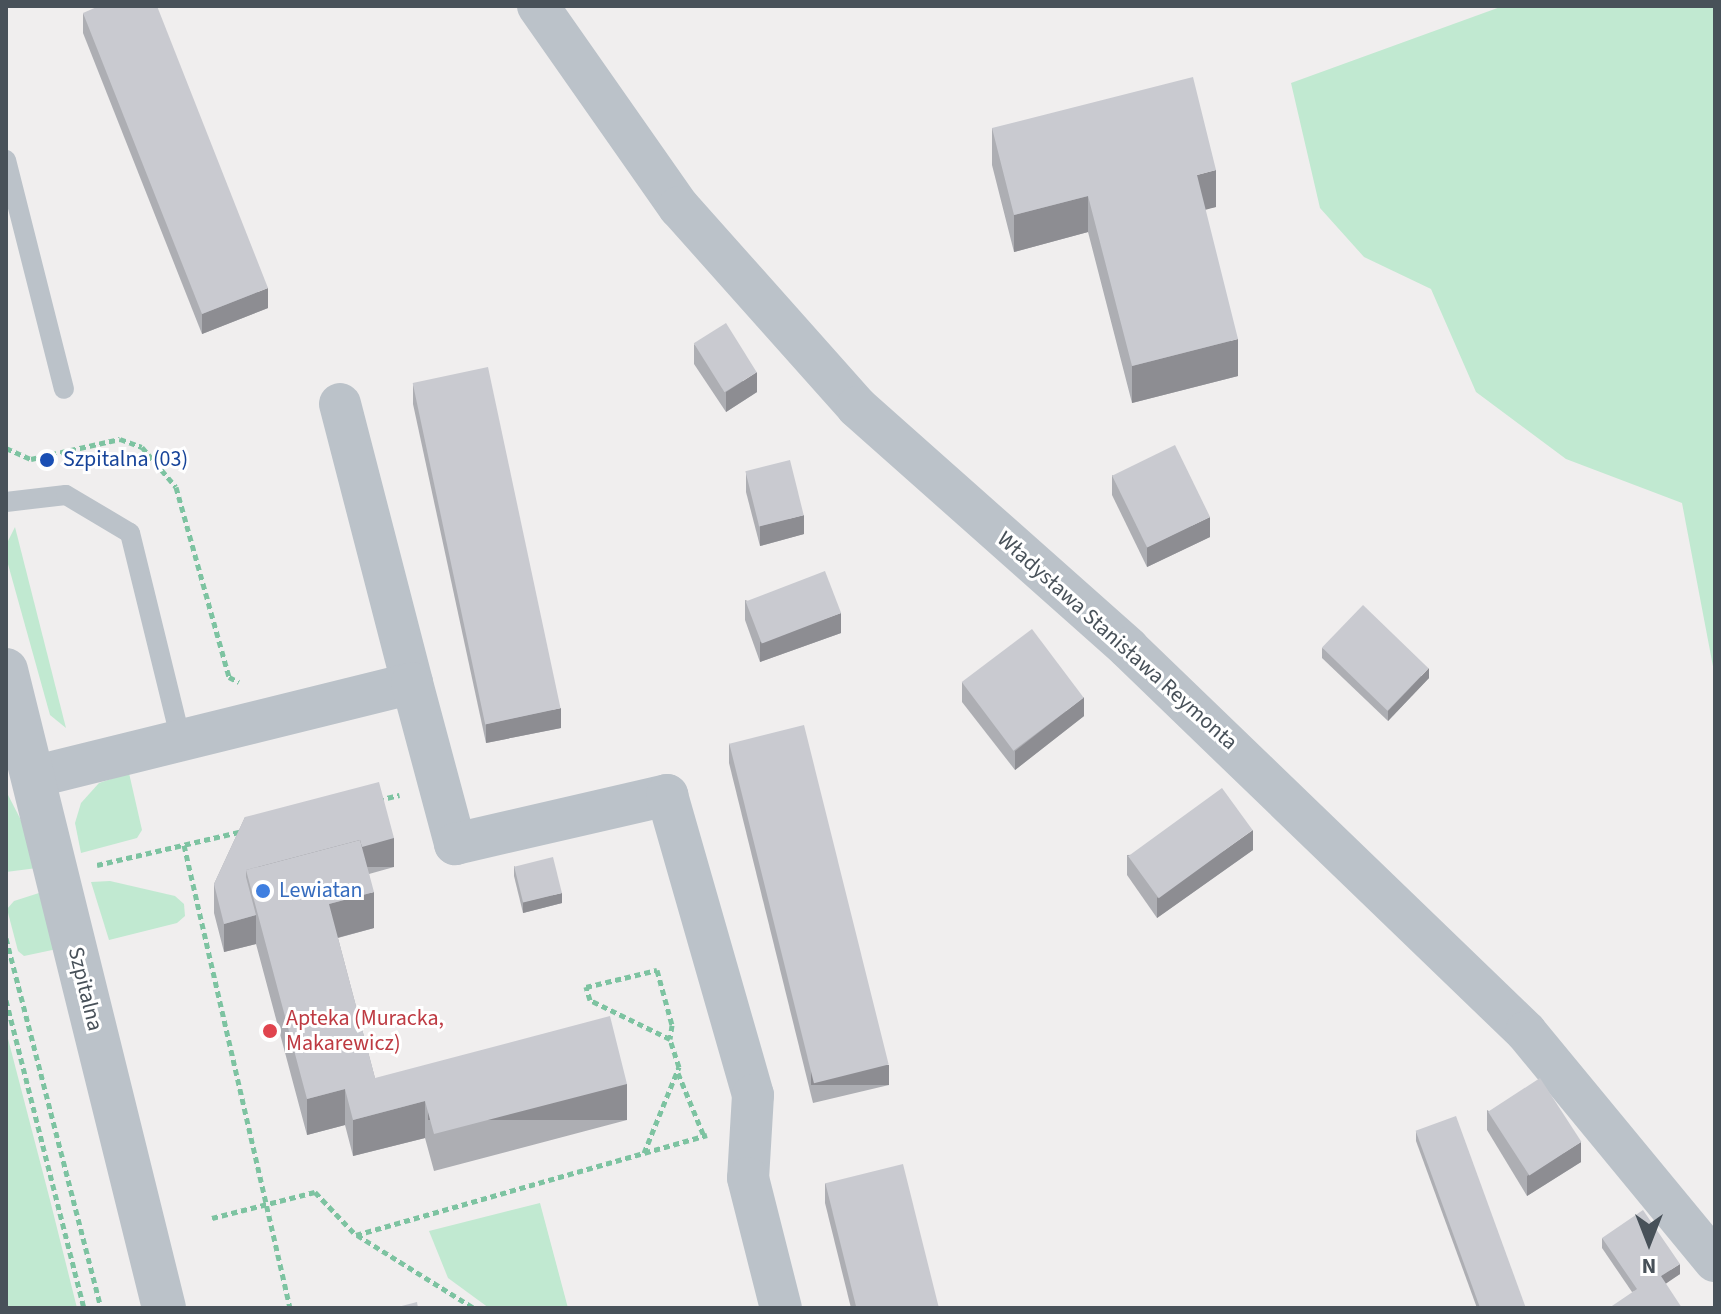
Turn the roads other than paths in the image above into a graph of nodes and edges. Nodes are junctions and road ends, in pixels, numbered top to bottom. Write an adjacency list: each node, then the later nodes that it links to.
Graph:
1 (538, 6): 10 (street, Władysława Stanisława Reymonta)
2 (6, 160): 3 (lane)
3 (64, 389)
4 (340, 404): 7 (street)
5 (6, 502): 8 (lane)
6 (6, 670): 9 (street, Szpitalna)
7 (412, 683): 8 (street); 12 (street)
8 (181, 740): 9 (street)
9 (33, 777): 11 (street, Szpitalna)
10 (1715, 1261)
11 (164, 1308)
12 (781, 1308)

